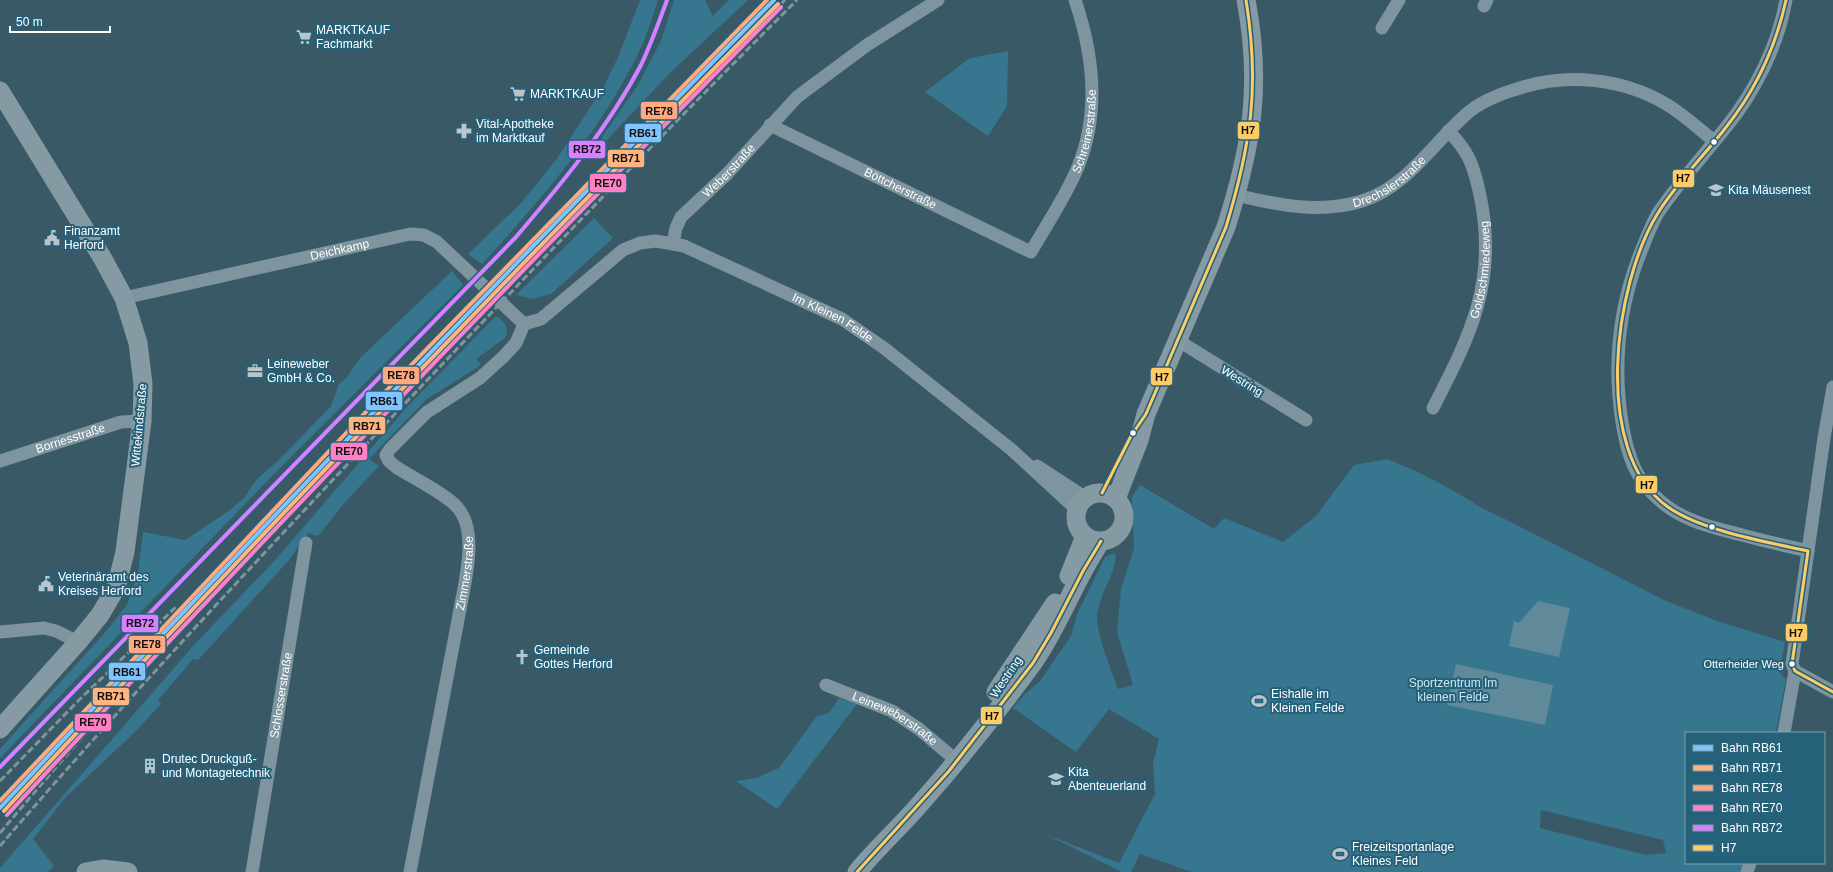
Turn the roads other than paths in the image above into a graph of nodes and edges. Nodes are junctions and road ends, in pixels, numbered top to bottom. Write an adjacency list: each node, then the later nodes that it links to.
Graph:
1 (938, 0): 8 (street, Weberstraße)
2 (1075, 0): 13 (street, Schreinerstraße)
3 (1246, 0): 11 (street)
4 (1399, 0): 6 (street)
5 (1786, 0): 10 (street)
6 (1382, 28)
7 (0, 91): 14 (street, Wittekindstraße)
8 (770, 125): 12 (street, Weberstraße); 13 (street, Böttcherstraße)
9 (1448, 131): 10 (street, Drechslerstraße); 11 (street, Drechslerstraße); 18 (street, Goldschmiedeweg)
10 (1714, 142): 25 (street)
11 (1236, 195): 16 (street)
12 (673, 243): 15 (street); 22 (street, Im Kleinen Felde)
13 (1031, 252)
14 (124, 298): 15 (street, Deichkamp); 20 (street, Wittekindstraße)
15 (524, 324): 37 (street, Zimmerstraße)
16 (1179, 341): 19 (street, Westring); 22 (street)
17 (1833, 387): 25 (street)
18 (1432, 408)
19 (1306, 420)
20 (142, 421): 21 (street, Borriesstraße); 27 (street, Wittekindstraße)
21 (0, 461)
22 (1095, 500): 23 (street); 23 (street)
23 (1093, 538): 33 (street, Westring)
24 (306, 543): 36 (street, Schlosserstraße)
25 (1808, 551): 28 (street)
26 (0, 632): 27 (street)
27 (78, 642): 31 (street, Wittekindstraße)
28 (1795, 671): 30 (street); 32 (street)
29 (826, 685): 33 (street, Leineweberstraße)
30 (1833, 692)
31 (0, 729)
32 (1784, 732)
33 (953, 757): 38 (street, Westring)
34 (86, 872): 35 (street)
35 (128, 872)
36 (252, 872)
37 (410, 872)
38 (857, 872)

